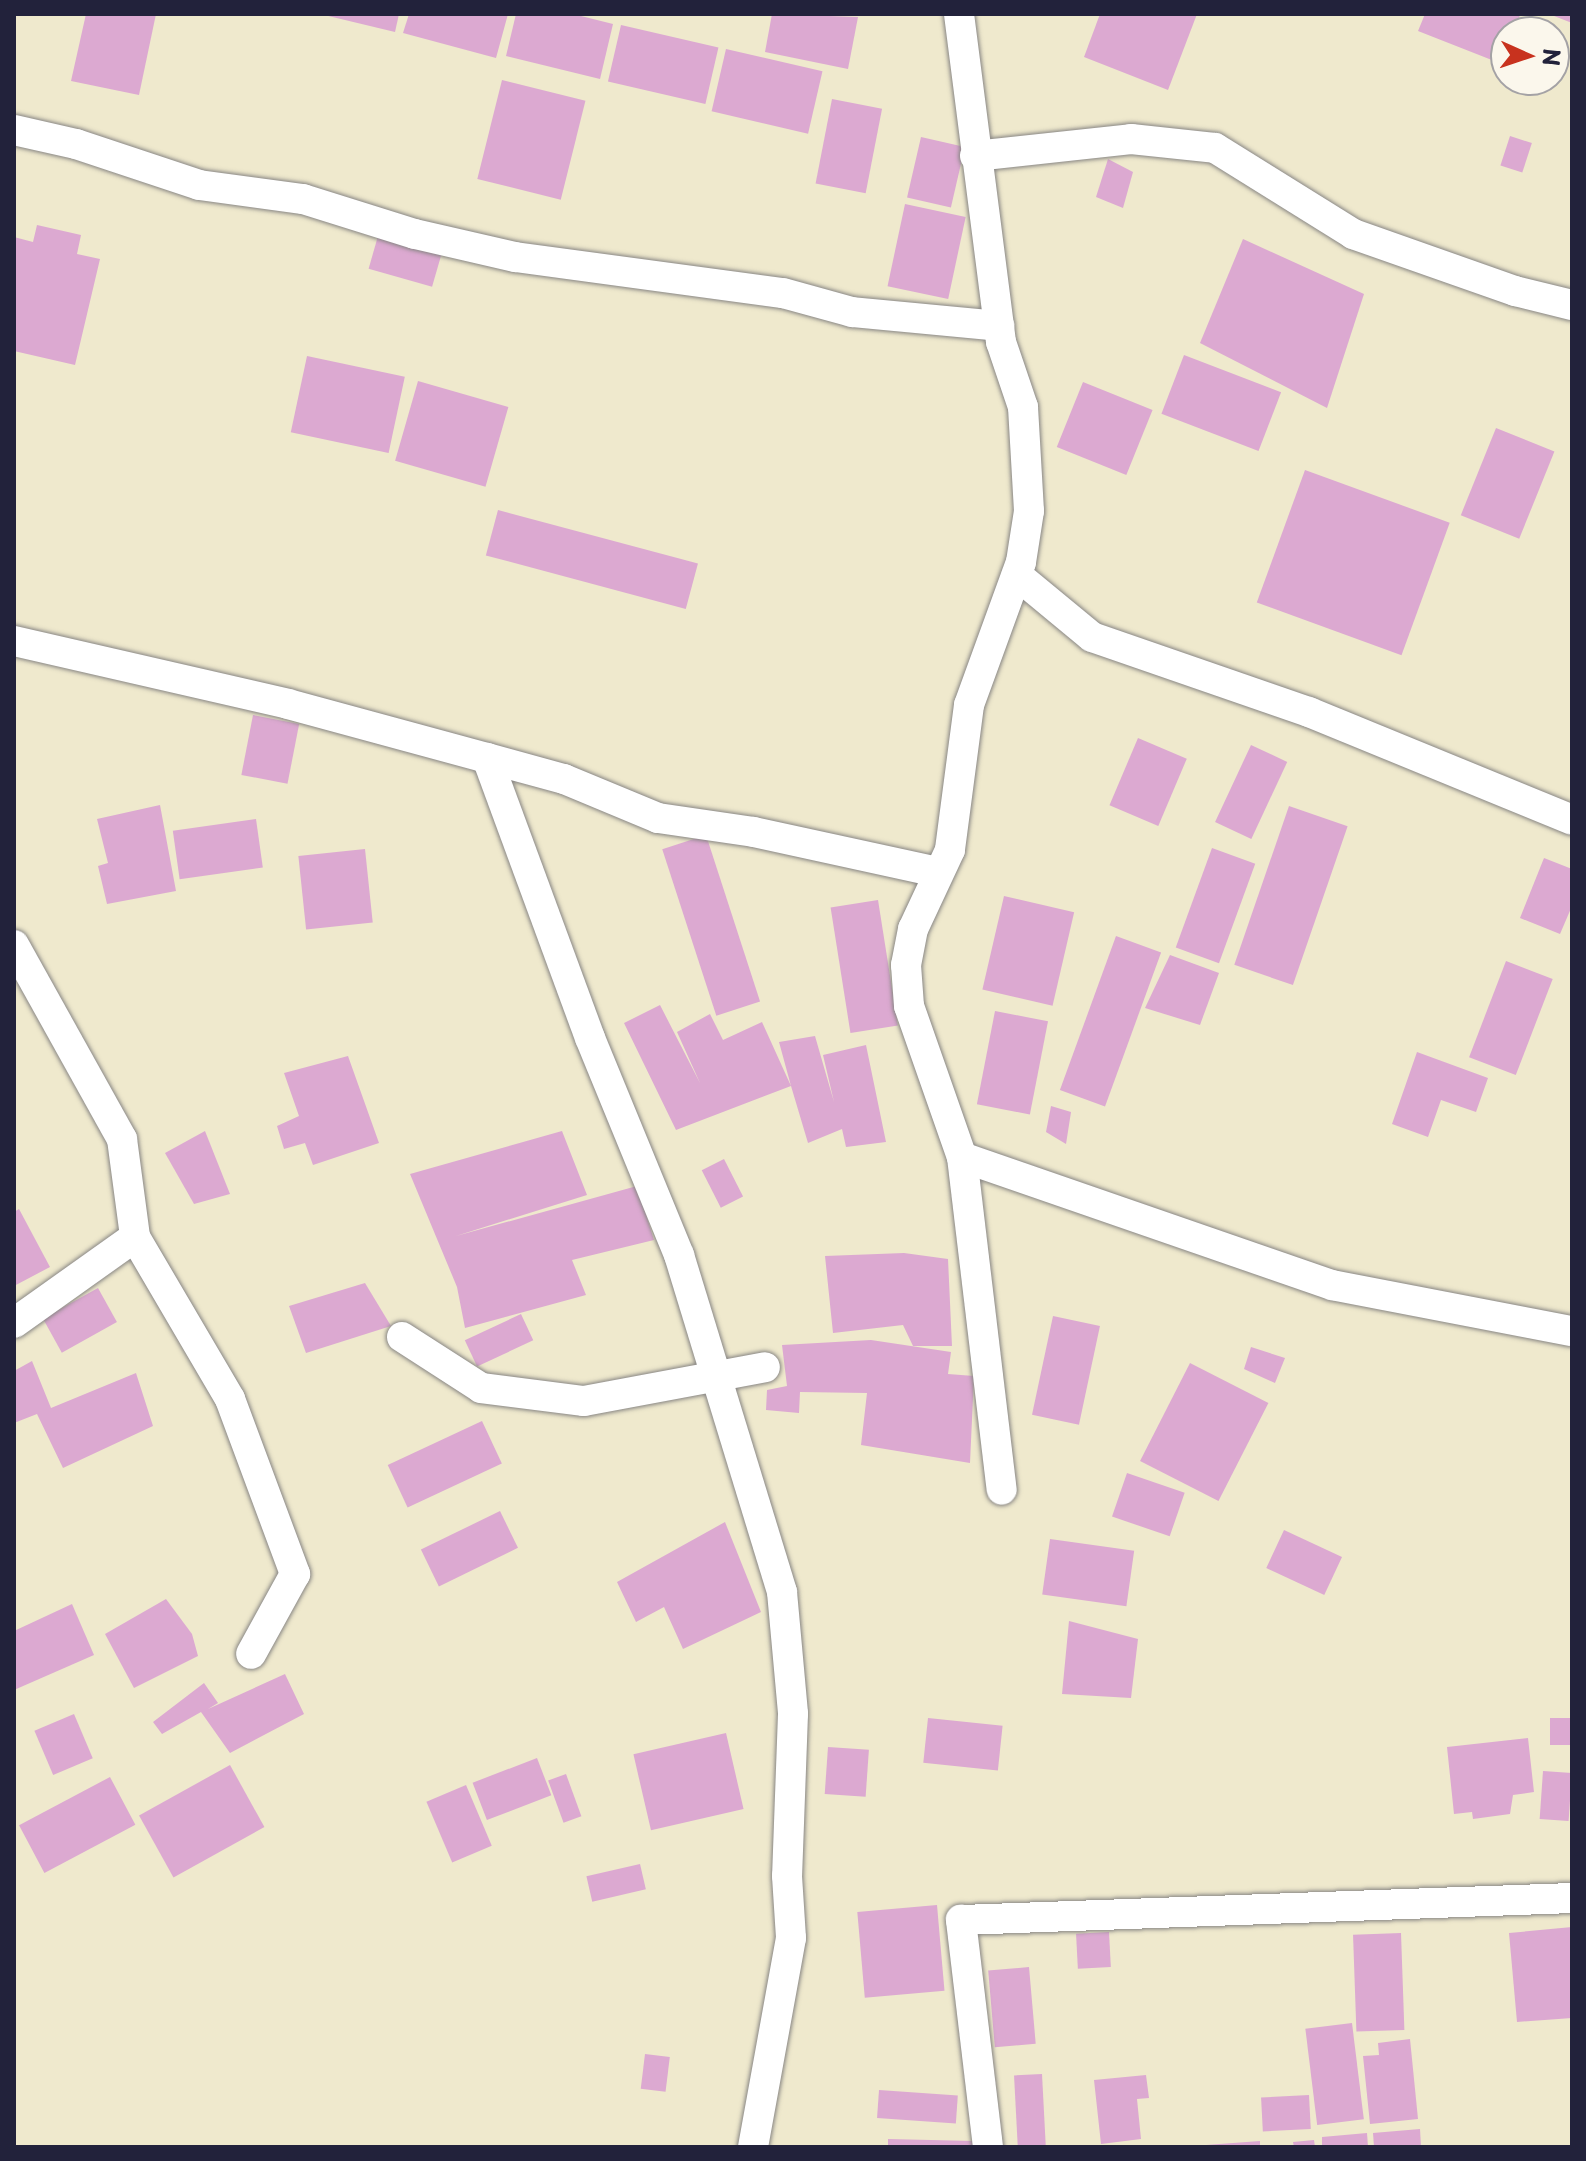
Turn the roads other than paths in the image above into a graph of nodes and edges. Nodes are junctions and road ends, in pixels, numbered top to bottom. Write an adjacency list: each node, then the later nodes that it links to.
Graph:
1 (959, 14): 3 (street)
2 (14, 130): 5 (street)
3 (975, 156): 4 (street); 5 (street)
4 (1572, 305)
5 (999, 326): 6 (street)
6 (1017, 575): 9 (street); 10 (street)
7 (14, 641): 8 (street)
8 (487, 758): 10 (street); 18 (street)
9 (1572, 820)
10 (938, 872): 12 (street)
11 (14, 945): 13 (street)
12 (962, 1157): 15 (street); 19 (street)
13 (135, 1237): 14 (street); 20 (street)
14 (14, 1323)
15 (1572, 1331)
16 (402, 1337): 18 (street)
17 (765, 1367): 18 (street)
18 (717, 1376): 22 (street)
19 (1002, 1490)
20 (251, 1654)
21 (1572, 1898): 23 (street)
22 (753, 2147)
23 (988, 2147)

